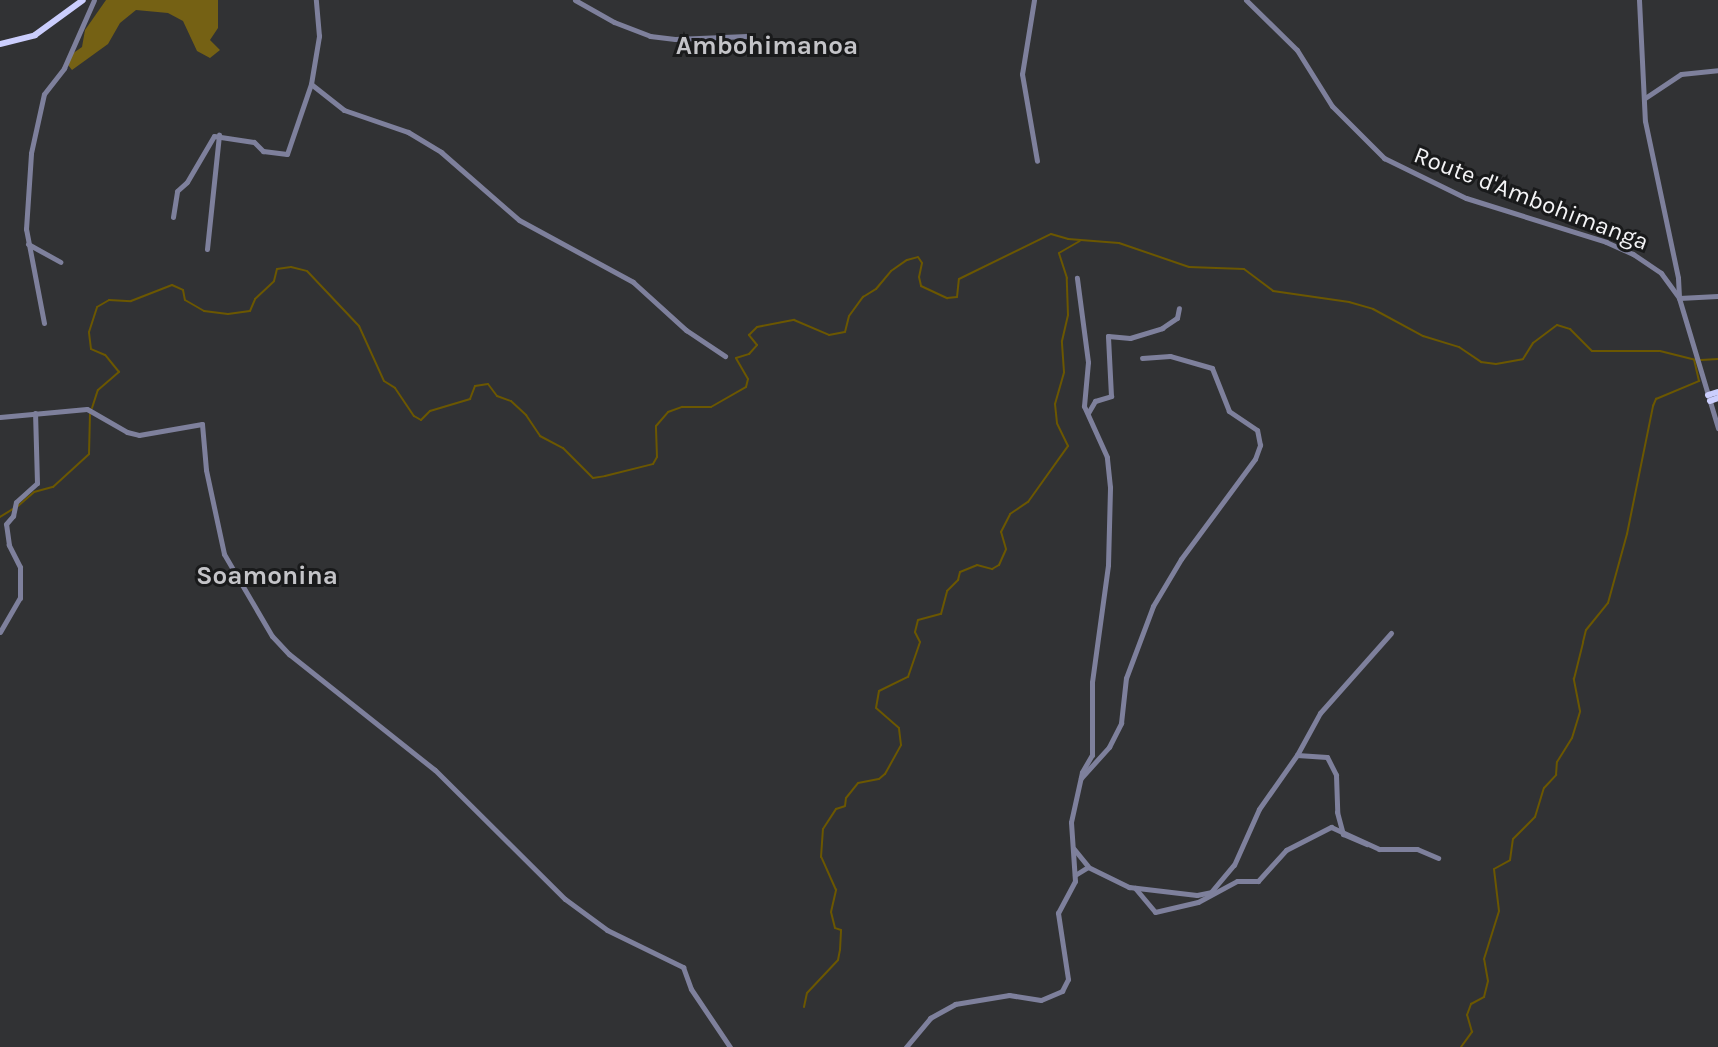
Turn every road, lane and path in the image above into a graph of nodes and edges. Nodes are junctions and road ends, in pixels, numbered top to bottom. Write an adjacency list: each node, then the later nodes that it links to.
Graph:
1 (83, 0): 10 (main road)
2 (94, 0): 18 (street)
3 (316, 0): 13 (street)
4 (575, 0): 9 (street)
5 (595, 0): 9 (street)
6 (1034, 0): 16 (street)
7 (1246, 0): 23 (street, Route d'Ambohimanga)
8 (1639, 0): 14 (street)
9 (592, 11): 11 (street)
10 (0, 44)
11 (761, 45)
12 (1718, 70): 14 (street)
13 (311, 84): 15 (street); 26 (street)
14 (1645, 98): 23 (street)
15 (219, 134): 17 (street); 19 (street)
16 (1037, 161)
17 (173, 217)
18 (28, 244): 20 (street); 25 (street)
19 (207, 249)
20 (60, 262)
21 (1077, 278): 31 (street)
22 (1718, 296): 23 (street)
23 (1679, 298): 29 (street, Route d'Ambohimanga)
24 (1179, 308): 31 (street)
25 (44, 323)
26 (725, 356)
27 (1142, 358): 37 (street)
28 (1718, 392): 29 (main road)
29 (1712, 398): 33 (street, Route d'Ambohimanga)
30 (35, 413): 32 (street); 34 (street); 46 (street)
31 (1088, 414): 37 (street)
32 (0, 417)
33 (1718, 428)
34 (0, 632)
35 (1391, 633): 36 (street)
36 (1297, 755): 38 (street); 45 (street)
37 (1081, 778): 39 (street)
38 (1343, 831): 40 (street); 44 (street)
39 (1073, 847): 41 (street); 42 (street)
40 (1438, 858)
41 (1088, 867): 42 (street); 43 (street)
42 (1074, 876): 47 (street)
43 (1135, 888): 44 (street); 45 (street)
44 (1224, 889): 45 (street)
45 (1211, 892)
46 (730, 1047)
47 (906, 1047)

